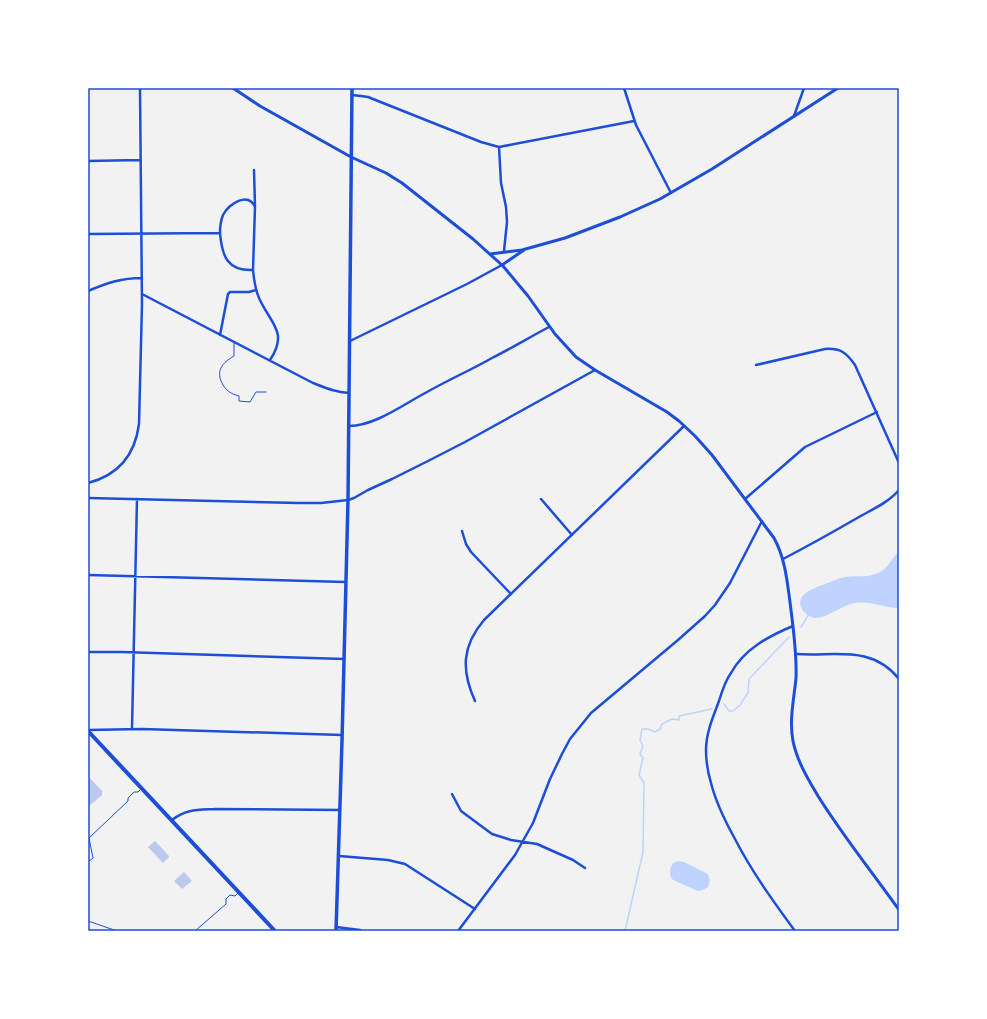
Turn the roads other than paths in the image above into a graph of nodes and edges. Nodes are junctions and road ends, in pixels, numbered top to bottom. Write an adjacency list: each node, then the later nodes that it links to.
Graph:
1 (140, 88): 12 (street)
2 (232, 88): 11 (street)
3 (352, 88): 7 (main road)
4 (624, 88): 9 (street)
5 (804, 88): 8 (street)
6 (838, 88): 8 (street)
7 (352, 95): 10 (street); 11 (main road)
8 (794, 116): 15 (street)
9 (634, 121): 10 (street); 15 (street)
10 (499, 147): 21 (street)
11 (351, 157): 22 (street); 31 (main road)
12 (140, 160): 13 (street); 18 (street)
13 (88, 161)
14 (254, 170): 16 (street)
15 (671, 193): 20 (street)
16 (255, 207): 19 (street); 24 (street)
17 (88, 234): 18 (street)
18 (141, 234): 19 (street); 25 (street)
19 (220, 234): 24 (street)
20 (525, 249): 21 (street); 23 (street)
21 (504, 252): 22 (street)
22 (490, 254): 23 (street)
23 (502, 265): 29 (street); 31 (street)
24 (253, 270): 26 (street)
25 (142, 278): 27 (street); 28 (street)
26 (256, 290): 30 (street); 33 (street)
27 (88, 291)
28 (142, 294): 30 (street); 42 (street)
29 (549, 326): 35 (street); 39 (street)
30 (220, 335): 32 (street)
31 (349, 341): 37 (main road)
32 (234, 342): 33 (street); 36 (lane)
33 (270, 360): 37 (street)
34 (756, 365): 38 (street)
35 (595, 370): 40 (street); 47 (street)
36 (266, 392)
37 (349, 393): 39 (main road)
38 (877, 412): 41 (street); 46 (street)
39 (348, 426): 47 (main road)
40 (684, 426): 46 (street); 51 (street)
41 (899, 462)
42 (88, 483)
43 (899, 490): 52 (street)
44 (88, 498): 45 (street)
45 (137, 499): 47 (street); 54 (street)
46 (745, 499): 49 (street)
47 (348, 500): 55 (main road)
48 (541, 500): 51 (street)
49 (762, 521): 52 (street); 71 (street)
50 (462, 531): 56 (street)
51 (572, 534): 56 (street)
52 (783, 559): 57 (street)
53 (88, 575): 54 (street)
54 (135, 576): 55 (street); 59 (street)
55 (345, 582): 61 (main road)
56 (511, 594): 63 (street)
57 (793, 626): 60 (street); 85 (street)
58 (88, 652): 59 (street)
59 (133, 652): 61 (street); 64 (street)
60 (796, 654): 62 (street); 77 (street)
61 (344, 659): 66 (main road)
62 (899, 679)
63 (476, 701)
64 (132, 729): 65 (street); 66 (street)
65 (88, 730): 67 (main road)
66 (342, 735): 69 (main road)
67 (142, 788): 70 (main road); 73 (lane)
68 (452, 794): 71 (street)
69 (340, 810): 70 (street); 72 (main road)
70 (172, 821): 75 (main road)
71 (523, 841): 74 (street); 76 (street)
72 (339, 856): 76 (street); 79 (main road)
73 (88, 862)
74 (585, 868)
75 (237, 894): 81 (lane); 82 (main road)
76 (475, 910): 84 (street)
77 (899, 910)
78 (88, 921): 80 (lane)
79 (336, 929): 83 (street)
80 (117, 931)
81 (195, 931)
82 (275, 931)
83 (362, 931)
84 (458, 931)
85 (795, 931)

